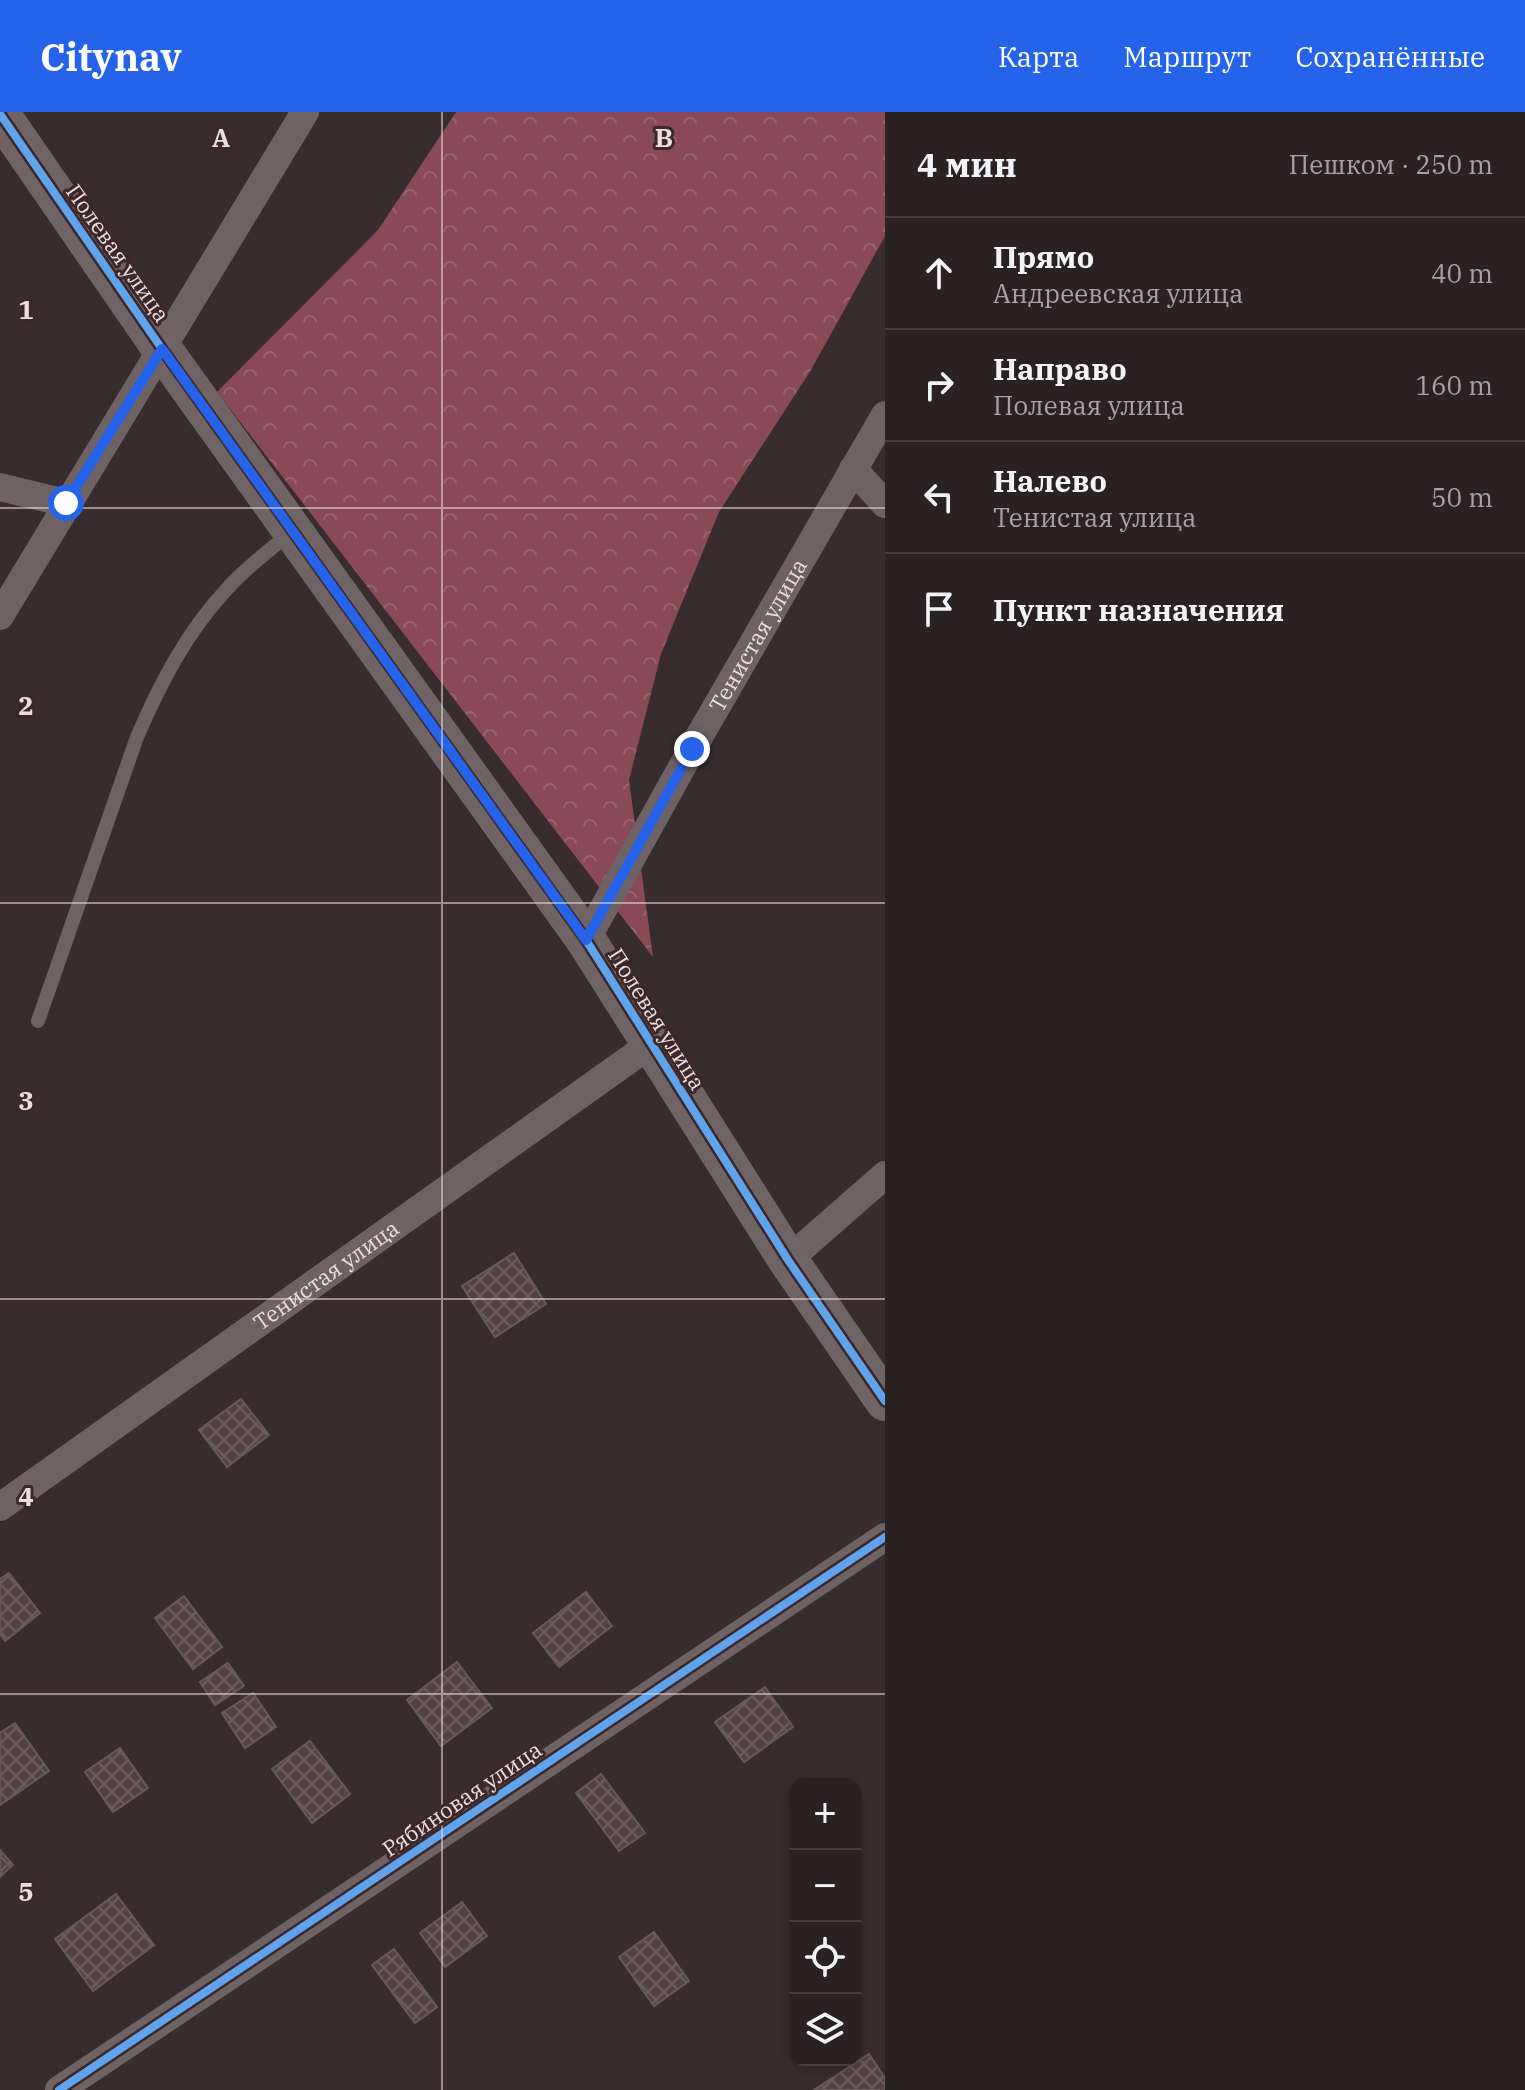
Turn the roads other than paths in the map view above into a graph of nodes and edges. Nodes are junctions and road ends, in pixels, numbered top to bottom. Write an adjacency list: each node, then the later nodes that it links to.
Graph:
1 (305, 112): 3 (street)
2 (0, 114): 3 (street, Полевая улица)
3 (162, 349): 7 (street); 9 (street, Полевая улица)
4 (885, 415): 5 (street, Тенистая улица)
5 (853, 469): 8 (street); 11 (street, Тенистая улица)
6 (0, 487): 7 (street)
7 (66, 503): 10 (street)
8 (885, 504)
9 (292, 531): 11 (street, Полевая улица); 12 (lane)
10 (0, 616)
11 (586, 940): 13 (street, Полевая улица)
12 (38, 1021)
13 (651, 1044): 15 (street, Полевая улица); 17 (street, Тенистая улица)
14 (885, 1175): 15 (street)
15 (788, 1260): 16 (street, Полевая улица)
16 (885, 1401)
17 (0, 1507)
18 (885, 1537): 19 (street, Рябиновая улица)
19 (59, 2090)

